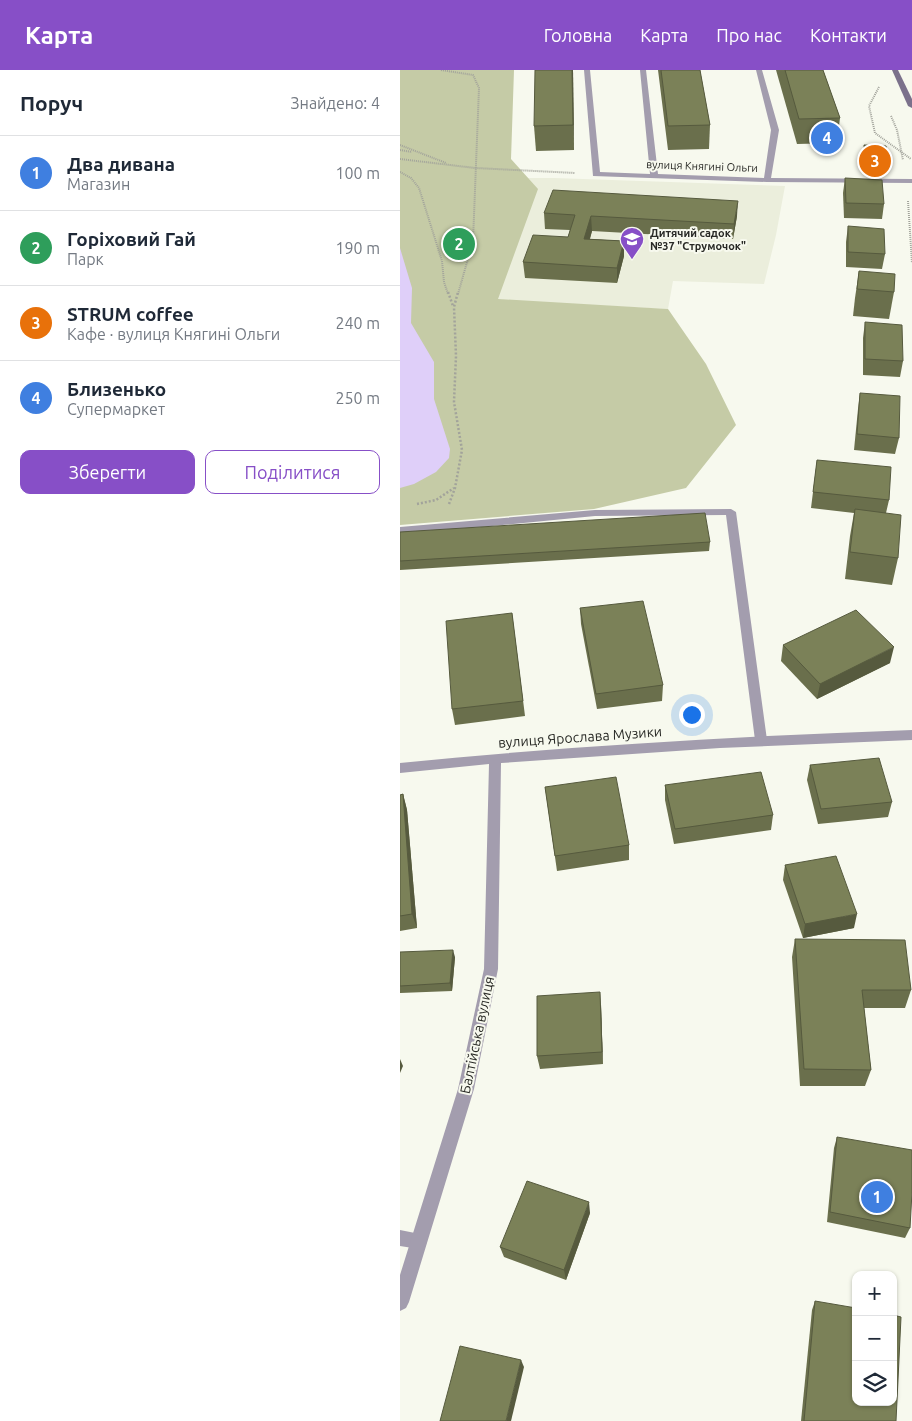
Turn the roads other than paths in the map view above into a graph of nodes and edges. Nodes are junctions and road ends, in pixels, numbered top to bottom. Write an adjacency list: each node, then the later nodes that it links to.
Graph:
1 (587, 70): 6 (street, вулиця Княгині Ольги)
2 (642, 70): 6 (street)
3 (760, 70): 7 (street)
4 (895, 70): 5 (main road)
5 (912, 106)
6 (654, 176): 7 (street, вулиця Княгині Ольги)
7 (766, 180): 8 (street, вулиця Княгині Ольги)
8 (909, 181)
9 (400, 531): 11 (street)
10 (912, 735): 11 (street, вулиця Ярослава Музики)
11 (761, 740): 12 (street, вулиця Ярослава Музики)
12 (495, 758): 13 (street, вулиця Ярослава Музики); 15 (street, Балтійська вулиця)
13 (400, 768)
14 (400, 1238): 15 (street)
15 (419, 1241): 16 (street, Балтійська вулиця)
16 (400, 1302)

